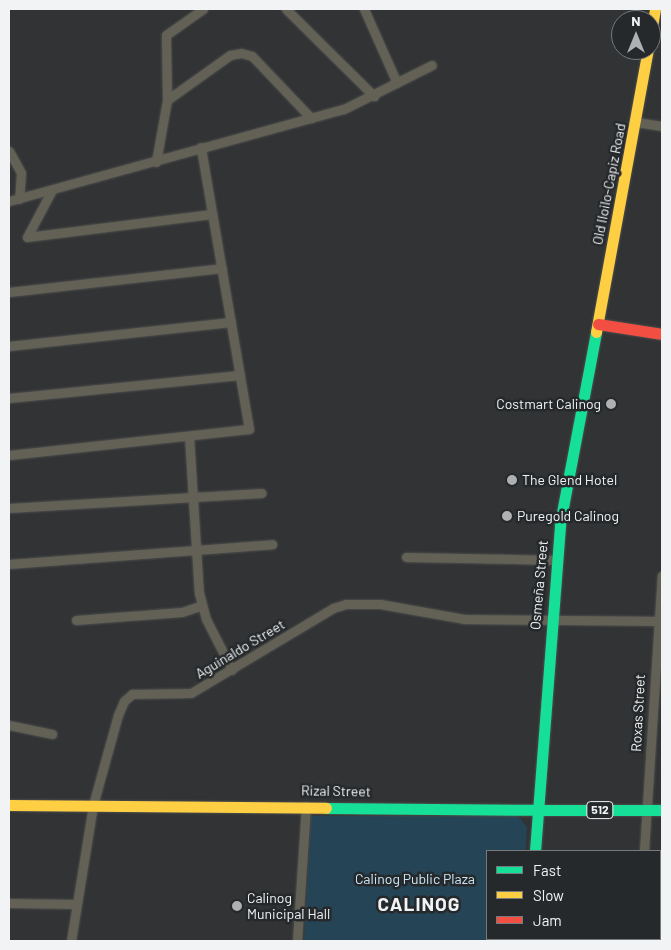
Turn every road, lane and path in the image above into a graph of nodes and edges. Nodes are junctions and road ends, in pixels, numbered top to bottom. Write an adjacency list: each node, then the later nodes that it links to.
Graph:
1 (203, 9): 8 (street)
2 (286, 9): 7 (street)
3 (364, 9): 6 (street)
4 (646, 60): 10 (main road, Old Iloilo-Capiz Road)
5 (432, 66): 6 (street)
6 (397, 83): 7 (street)
7 (374, 96): 9 (street)
8 (167, 100): 9 (street); 14 (street)
9 (311, 118): 12 (street)
10 (636, 122): 11 (street); 22 (main road, Old Iloilo-Capiz Road)
11 (662, 126)
12 (201, 148): 14 (street); 18 (street)
13 (9, 151): 16 (street)
14 (156, 162): 15 (street)
15 (52, 190): 16 (street); 18 (street)
16 (18, 199): 17 (street)
17 (9, 201)
18 (212, 214): 19 (street)
19 (222, 268): 20 (street); 21 (street)
20 (9, 292)
21 (231, 322): 24 (street); 25 (street)
22 (598, 324): 23 (main road); 35 (main road, Osmeña Street)
23 (662, 334)
24 (9, 346)
25 (240, 375): 26 (street); 27 (street)
26 (9, 398)
27 (189, 436): 28 (street); 30 (street)
28 (9, 454)
29 (262, 493): 30 (street)
30 (192, 497): 31 (street); 33 (street)
31 (9, 508)
32 (272, 544): 33 (street)
33 (196, 550): 36 (street); 38 (street)
34 (406, 557): 35 (street)
35 (556, 560): 40 (main road, Osmeña Street)
36 (9, 564)
37 (662, 576): 41 (street, Roxas Street)
38 (202, 606): 39 (street); 42 (street)
39 (76, 620)
40 (551, 620): 41 (street, Aguinaldo Street); 42 (street, Aguinaldo Street); 48 (main road, Osmeña Street)
41 (660, 621): 49 (street, Roxas Street)
42 (232, 670): 46 (street, Aguinaldo Street)
43 (9, 725): 44 (street)
44 (52, 734)
45 (9, 805): 46 (main road, Rizal Street)
46 (93, 805): 47 (main road, Rizal Street); 54 (street, Aguinaldo Street)
47 (306, 806): 48 (main road, Rizal Street); 56 (street)
48 (537, 810): 49 (main road, Rizal Street / 512); 51 (main road, Osmeña Street)
49 (647, 810): 50 (main road, Rizal Street / 512); 52 (street, Roxas Street)
50 (662, 810)
51 (536, 850)
52 (644, 850)
53 (9, 903): 54 (street)
54 (77, 904): 55 (street, Aguinaldo Street)
55 (71, 941)
56 (297, 941)

